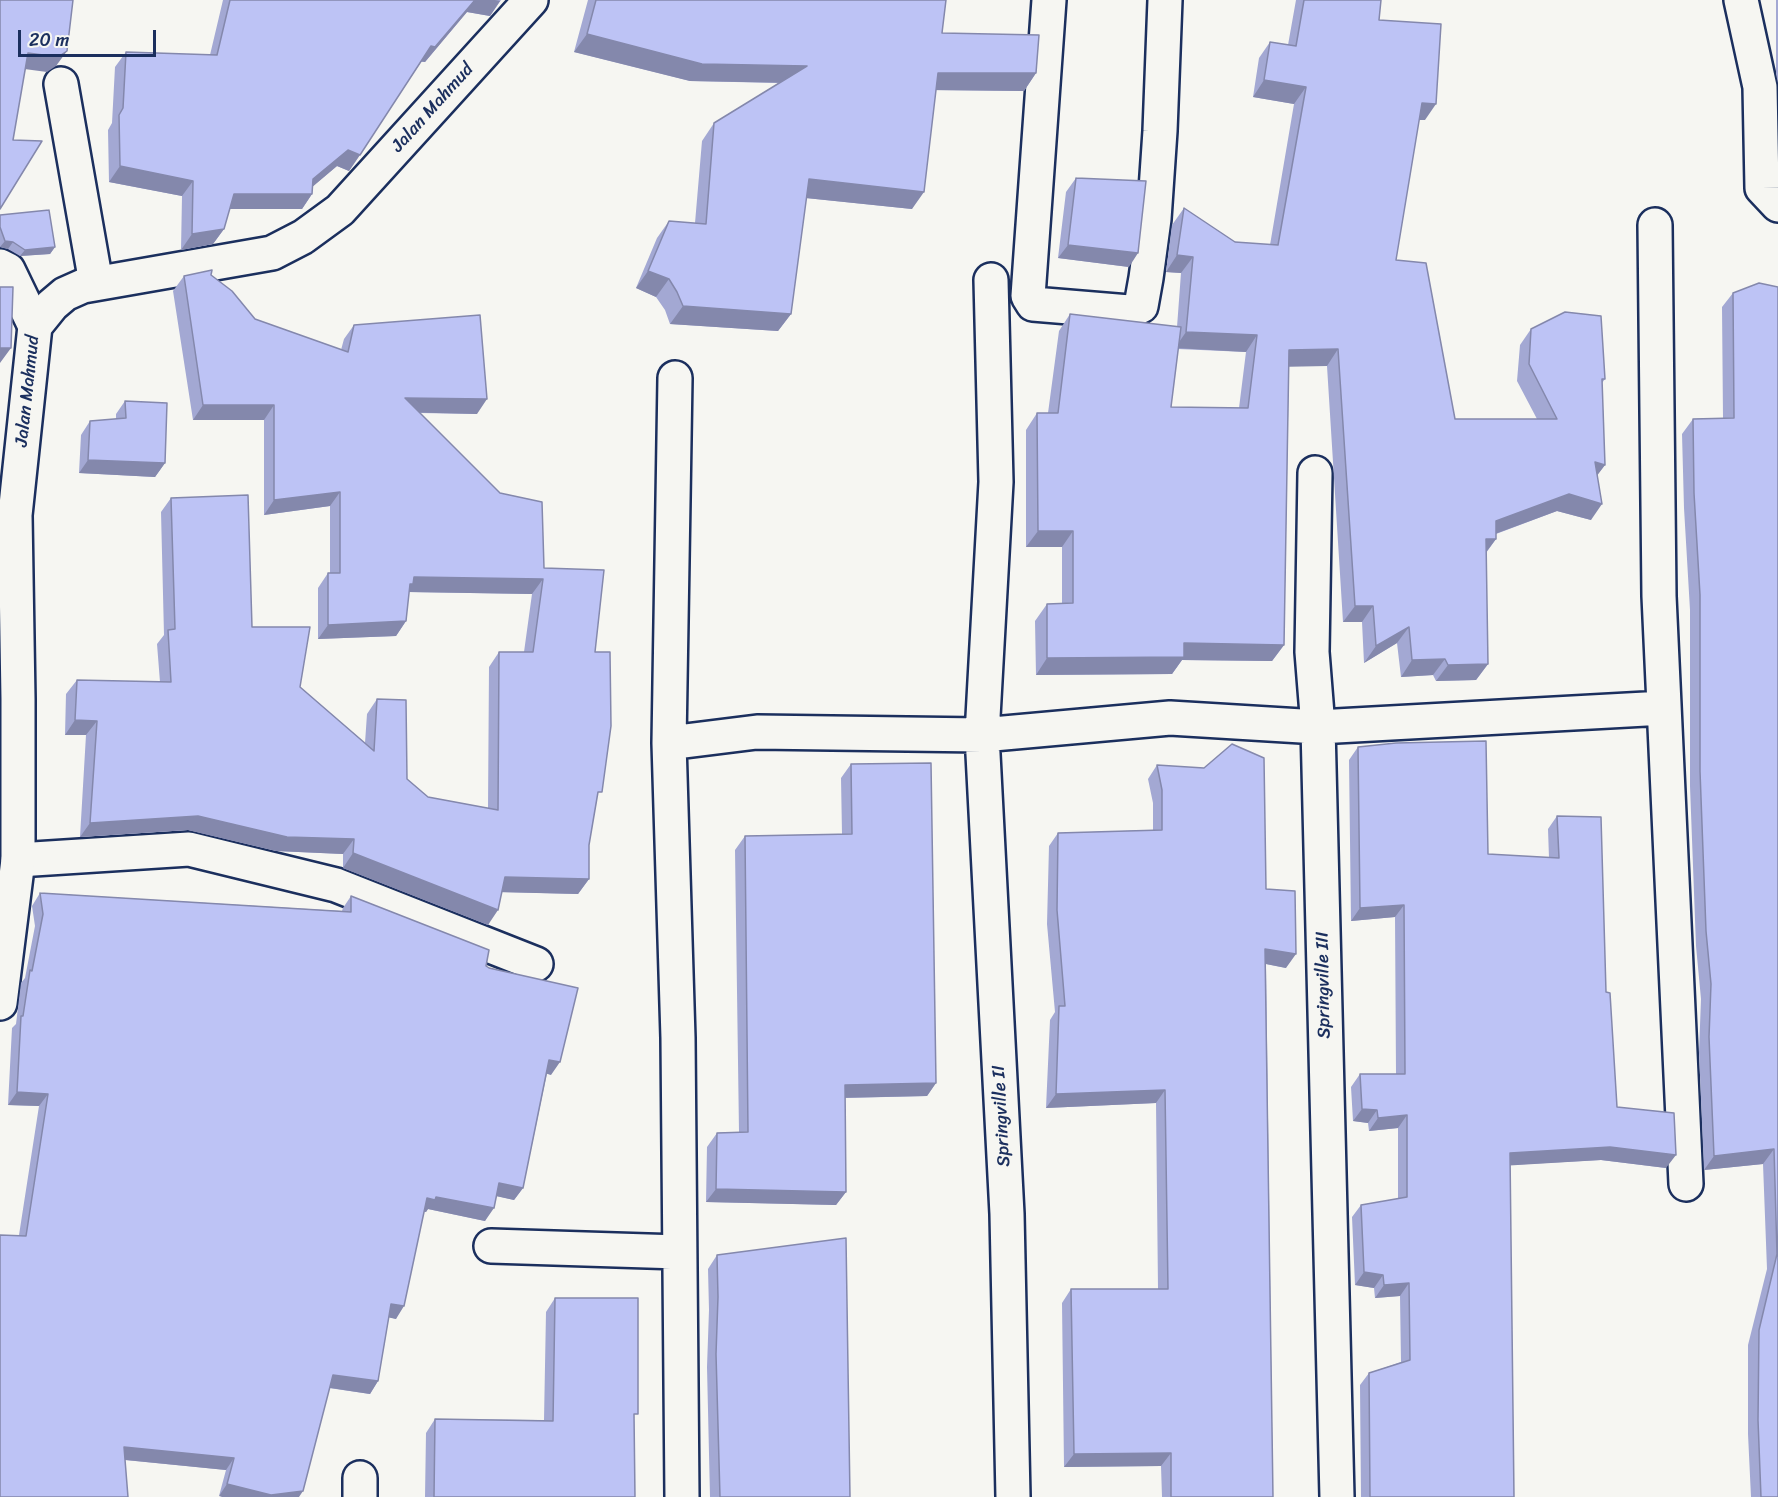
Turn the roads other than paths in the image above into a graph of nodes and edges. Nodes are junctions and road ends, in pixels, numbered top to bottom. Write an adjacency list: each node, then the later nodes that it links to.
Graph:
1 (531, 0): 10 (street, Jalan Mahmud)
2 (1049, 0): 3 (street)
3 (1165, 0)
4 (1741, 0): 6 (street)
5 (61, 84): 10 (street)
6 (1778, 206)
7 (1655, 225): 15 (street)
8 (0, 266): 11 (street)
9 (992, 280): 17 (street, Springville II)
10 (96, 283): 11 (street, Jalan Mahmud)
11 (35, 326): 14 (street, Jalan Mahmud)
12 (675, 378): 18 (street)
13 (1315, 473): 16 (street, Springville III)
14 (8, 515): 19 (street, Jalan Mahmud)
15 (1664, 708): 16 (street); 22 (street)
16 (1318, 727): 17 (street); 27 (street, Springville III)
17 (982, 735): 18 (street); 26 (street, Springville II)
18 (669, 743): 24 (street)
19 (18, 860): 20 (street); 21 (street, Jalan Mahmud)
20 (536, 964)
21 (0, 1003)
22 (1686, 1184)
23 (491, 1246): 24 (street)
24 (679, 1252): 25 (street)
25 (682, 1497)
26 (1013, 1497)
27 (1337, 1497)

